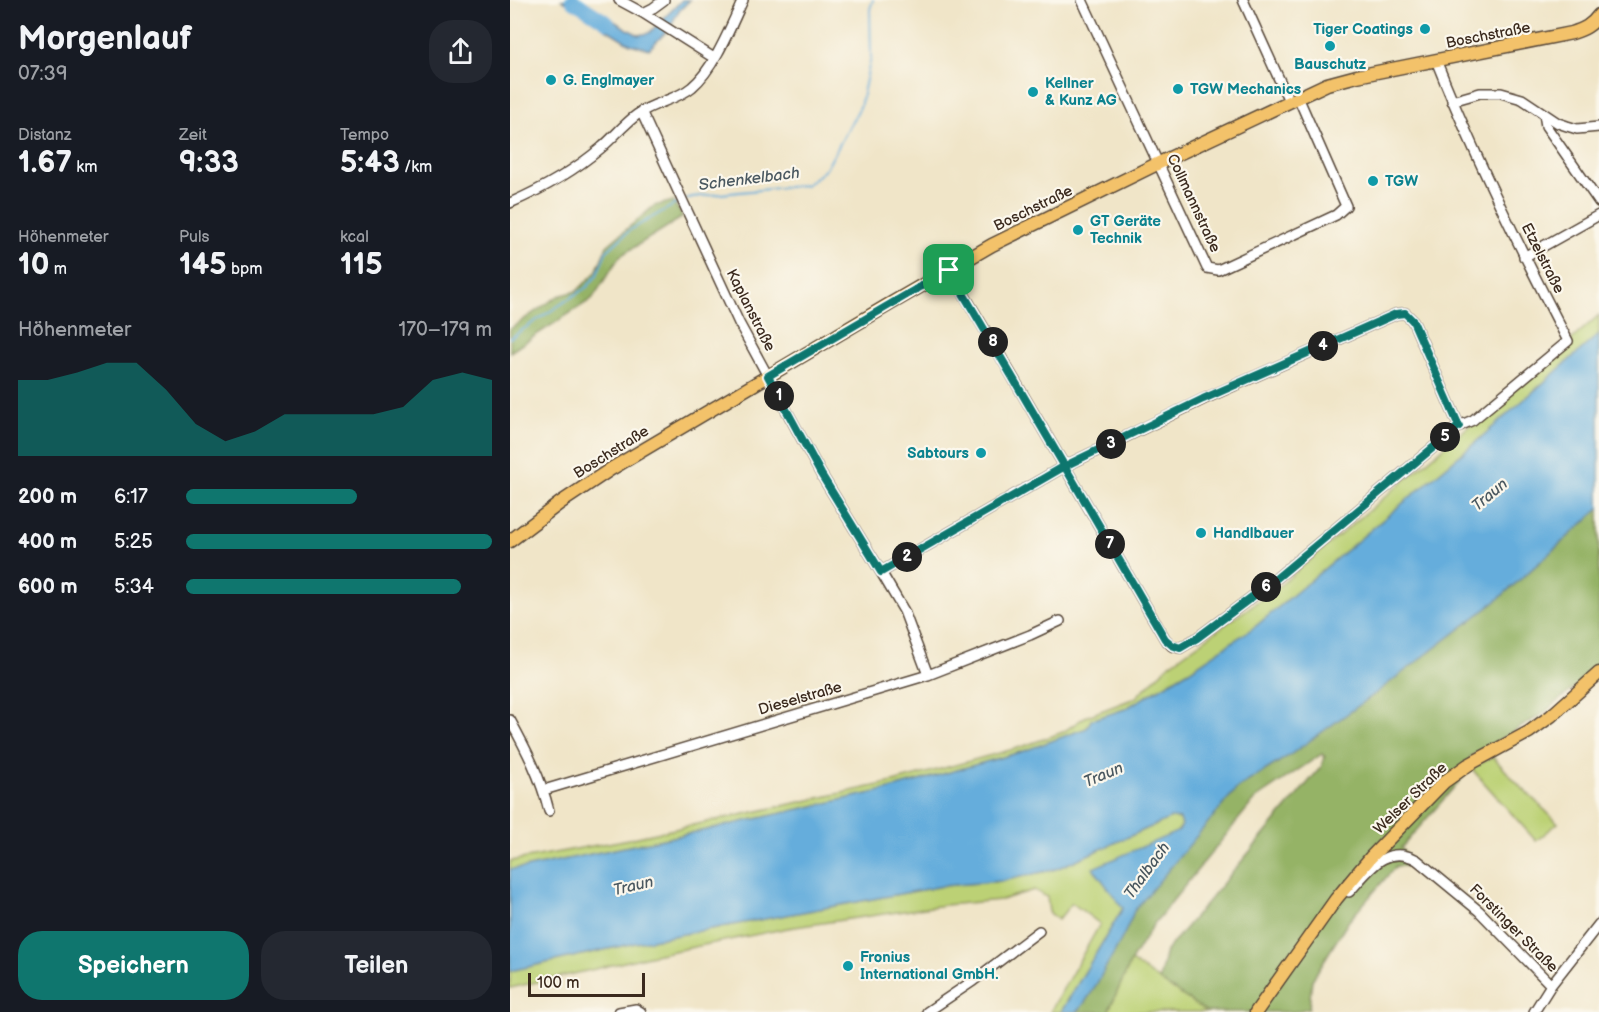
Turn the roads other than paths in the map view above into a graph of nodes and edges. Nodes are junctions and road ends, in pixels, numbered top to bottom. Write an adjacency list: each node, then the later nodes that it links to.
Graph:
1 (619, 0): 6 (street)
2 (664, 0): 6 (street)
3 (744, 0): 10 (street)
4 (1082, 0): 17 (street, Collmannstraße)
5 (1243, 0): 12 (street)
6 (643, 13): 10 (street)
7 (1599, 15): 9 (main road)
8 (1599, 26): 9 (street, Boschstraße)
9 (1585, 29): 11 (main road, Boschstraße)
10 (714, 58): 14 (street)
11 (1436, 60): 12 (main road, Boschstraße); 13 (street, Etzelstraße)
12 (1293, 100): 17 (main road, Boschstraße); 17 (street, Collmannstraße)
13 (1452, 101): 15 (street); 21 (street, Etzelstraße)
14 (641, 111): 19 (street); 23 (street, Kaplanstraße)
15 (1544, 114): 16 (street); 18 (street)
16 (1599, 127)
17 (1159, 163): 22 (main road, Boschstraße)
18 (1599, 202)
19 (510, 203)
20 (1599, 215): 21 (street)
21 (1524, 257): 24 (street, Etzelstraße)
22 (949, 270): 23 (main road, Boschstraße); 25 (street)
23 (768, 376): 26 (main road, Boschstraße); 27 (street, Kaplanstraße)
24 (1459, 426): 25 (street); 25 (street)
25 (1065, 466): 27 (street)
26 (510, 541)
27 (881, 572): 30 (street, Kaplanstraße)
28 (1060, 621): 30 (street, Dieselstraße)
29 (1599, 673): 34 (main road, Welser Straße)
30 (928, 675): 32 (street, Dieselstraße)
31 (510, 720): 32 (street)
32 (544, 790): 33 (street)
33 (549, 811)
34 (1336, 899): 37 (street, Forstinger Straße); 41 (main road, Welser Straße)
35 (1599, 924): 37 (street, Forstinger Straße)
36 (1039, 931): 40 (street)
37 (1551, 985): 42 (street)
38 (619, 1012): 39 (street)
39 (641, 1012)
40 (927, 1012)
41 (1256, 1012)
42 (1534, 1012)

